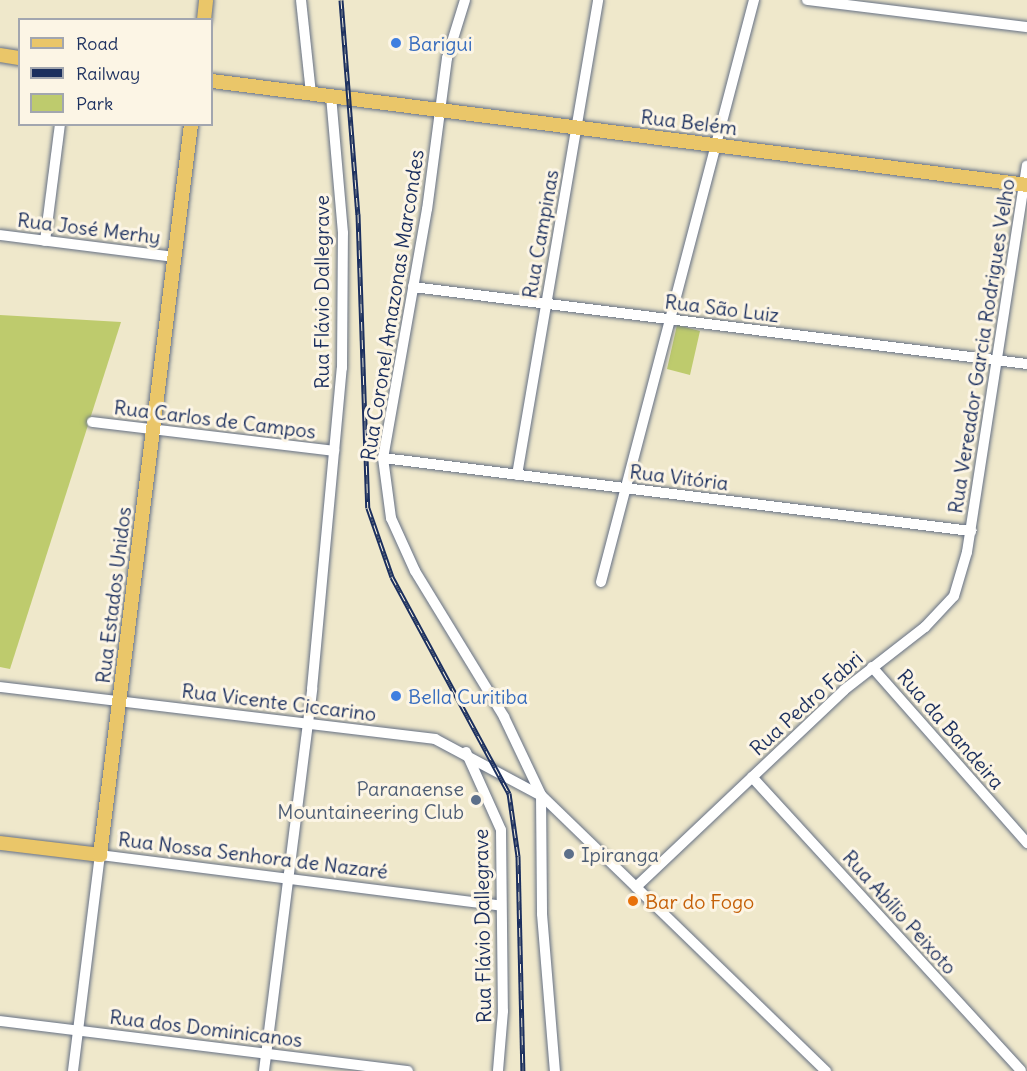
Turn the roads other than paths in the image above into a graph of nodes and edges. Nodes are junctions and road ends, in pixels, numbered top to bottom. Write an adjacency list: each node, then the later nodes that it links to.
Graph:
1 (206, 0): 7 (main road)
2 (301, 0): 12 (street)
3 (465, 0): 14 (street, Rua Coronel Amazonas Marcondes)
4 (598, 0): 17 (street, Rua Campinas)
5 (754, 0): 18 (street)
6 (807, 0): 8 (street)
7 (204, 18)
8 (1027, 27)
9 (0, 55): 10 (main road)
10 (18, 58)
11 (213, 81): 12 (main road, Rua Belém)
12 (311, 94): 13 (main road, Rua Belém)
13 (331, 96): 14 (main road, Rua Belém); 31 (street, Rua Flávio Dallegrave)
14 (441, 110): 17 (main road, Rua Belém); 24 (street, Rua Coronel Amazonas Marcondes)
15 (60, 126): 22 (street)
16 (191, 126): 23 (main road, Rua Estados Unidos)
17 (577, 127): 18 (main road, Rua Belém); 25 (street, Rua Campinas)
18 (716, 145): 20 (main road, Rua Belém); 26 (street)
19 (1027, 166): 20 (street, Rua Vereador Garcia Rodrigues Velho)
20 (1026, 185): 27 (street, Rua Vereador Garcia Rodrigues Velho)
21 (0, 236): 22 (street, Rua José Merhy)
22 (45, 241): 23 (street, Rua José Merhy)
23 (174, 257): 30 (main road, Rua Estados Unidos)
24 (413, 287): 25 (street, Rua São Luiz); 32 (street, Rua Coronel Amazonas Marcondes)
25 (546, 304): 26 (street, Rua São Luiz); 33 (street, Rua Campinas)
26 (671, 319): 27 (street, Rua São Luiz); 34 (street)
27 (997, 360): 28 (street, Rua São Luiz); 35 (street, Rua Vereador Garcia Rodrigues Velho)
28 (1027, 364)
29 (92, 422): 30 (street, Rua Carlos de Campos)
30 (153, 430): 31 (street, Rua Carlos de Campos); 39 (main road, Rua Estados Unidos)
31 (333, 451): 40 (street, Rua Flávio Dallegrave)
32 (383, 458): 33 (street, Rua Vitória); 43 (street, Rua Coronel Amazonas Marcondes)
33 (517, 475): 34 (street, Rua Vitória)
34 (628, 489): 35 (street, Rua Vitória); 36 (street)
35 (971, 531): 37 (street, Rua Pedro Fabri)
36 (601, 582)
37 (872, 667): 42 (street, Rua Pedro Fabri); 45 (street, Rua da Bandeira)
38 (0, 687): 39 (street, Rua Vicente Ciccarino)
39 (119, 701): 40 (street, Rua Vicente Ciccarino); 46 (main road, Rua Estados Unidos)
40 (307, 724): 41 (street, Rua Vicente Ciccarino); 47 (street, Rua Flávio Dallegrave)
41 (466, 752): 43 (street, Rua Vicente Ciccarino); 49 (street, Rua Flávio Dallegrave)
42 (752, 777): 48 (street, Rua Pedro Fabri); 59 (street, Rua Abílio Peixoto)
43 (541, 795): 48 (street, Rua Coronel Amazonas Marcondes); 57 (street)
44 (0, 843): 46 (main road, Rua Nossa Senhora de Nazaré)
45 (1027, 843)
46 (100, 855): 47 (street, Rua Nossa Senhora de Nazaré); 51 (street, Rua Estados Unidos)
47 (288, 878): 49 (street, Rua Nossa Senhora de Nazaré); 52 (street, Rua Flávio Dallegrave)
48 (636, 887): 58 (street, Rua Coronel Amazonas Marcondes)
49 (501, 906): 56 (street, Rua Flávio Dallegrave)
50 (0, 1021): 51 (street, Rua dos Dominicanos)
51 (78, 1030): 52 (street, Rua dos Dominicanos); 53 (street, Rua Estados Unidos)
52 (266, 1053): 54 (street, Rua Flávio Dallegrave); 55 (street, Rua dos Dominicanos)
53 (73, 1071)
54 (264, 1071)
55 (408, 1071)
56 (498, 1071)
57 (555, 1071)
58 (826, 1071)
59 (1021, 1071)

